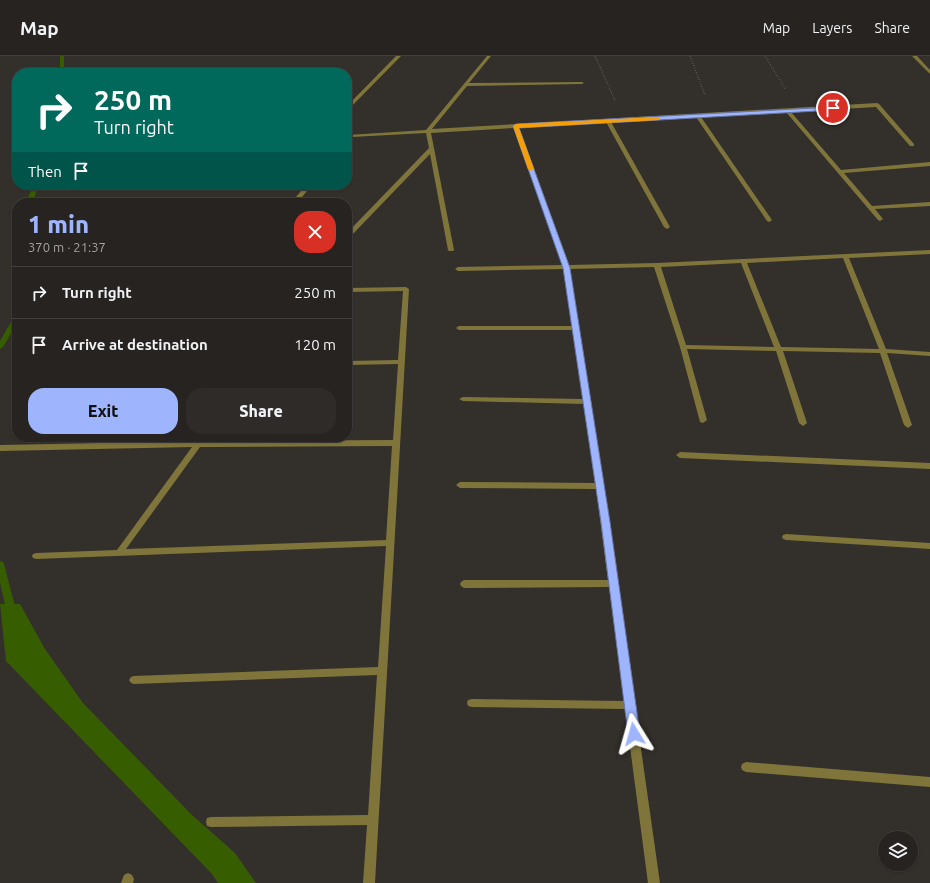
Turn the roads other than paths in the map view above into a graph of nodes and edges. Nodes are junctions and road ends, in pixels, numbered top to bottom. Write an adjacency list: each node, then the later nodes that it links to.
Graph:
1 (398, 56): 7 (street)
2 (489, 56): 6 (street)
3 (914, 56): 4 (street)
4 (930, 74)
5 (582, 83): 6 (street)
6 (465, 85): 12 (street)
7 (352, 104)
8 (788, 112): 9 (street); 14 (street); 17 (street)
9 (699, 117): 10 (street); 23 (street)
10 (608, 122): 11 (street); 24 (street)
11 (516, 126): 12 (street); 31 (street)
12 (428, 131): 13 (street); 15 (street)
13 (352, 136)
14 (912, 146)
15 (431, 149): 25 (street); 26 (street)
16 (930, 164): 17 (street)
17 (840, 172): 21 (street)
18 (305, 190): 19 (street)
19 (298, 198)
20 (930, 204): 21 (street)
21 (870, 208): 22 (street)
22 (880, 219)
23 (770, 220)
24 (667, 226)
25 (352, 232)
26 (451, 250)
27 (930, 252): 28 (street)
28 (846, 257): 29 (street); 38 (street)
29 (742, 260): 30 (street); 37 (street)
30 (657, 265): 31 (street); 36 (street)
31 (567, 268): 32 (street); 35 (street)
32 (458, 269)
33 (352, 290): 40 (street)
34 (459, 328): 35 (street)
35 (575, 328): 43 (street)
36 (683, 347): 37 (street); 44 (street)
37 (779, 350): 38 (street); 45 (street)
38 (883, 351): 39 (street); 46 (street)
39 (930, 354)
40 (401, 362): 41 (street); 48 (street)
41 (352, 363)
42 (463, 399): 43 (street)
43 (587, 402): 53 (street)
44 (703, 420)
45 (803, 423)
46 (908, 424)
47 (198, 444): 48 (street); 49 (street); 57 (street)
48 (396, 444): 55 (street)
49 (0, 448)
50 (680, 455): 51 (street)
51 (930, 466)
52 (460, 485): 53 (street)
53 (599, 486): 59 (street)
54 (786, 537): 56 (street)
55 (390, 543): 57 (street); 61 (street)
56 (930, 546)
57 (119, 553): 58 (street)
58 (36, 556)
59 (613, 583): 60 (street); 64 (street)
60 (464, 584)
61 (382, 672): 62 (street); 67 (street)
62 (134, 680)
63 (472, 703): 64 (street)
64 (630, 705): 70 (street)
65 (746, 767): 66 (street)
66 (930, 782)
67 (373, 820): 68 (street); 69 (street)
68 (211, 822)
69 (369, 883)
70 (654, 883)

